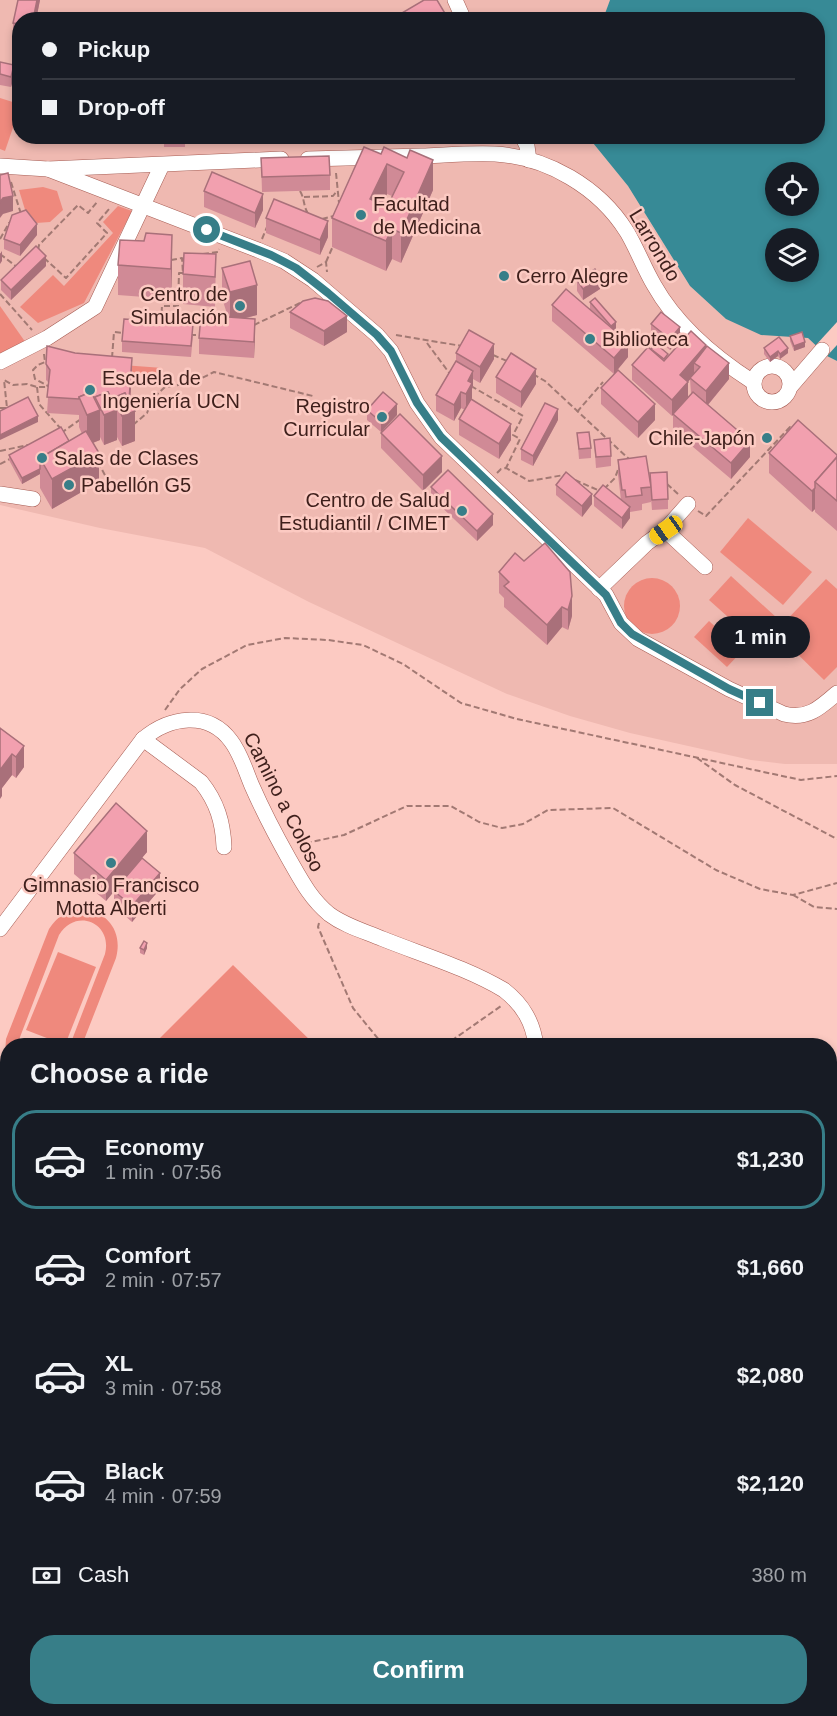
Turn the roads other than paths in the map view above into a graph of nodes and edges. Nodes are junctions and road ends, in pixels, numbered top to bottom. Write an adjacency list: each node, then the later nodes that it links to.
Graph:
1 (526, 144): 2 (street)
2 (529, 160): 3 (street, Larrondo); 9 (street, Larrondo)
3 (162, 165): 5 (street, Larrondo); 6 (street)
4 (0, 166): 5 (street, Larrondo)
5 (48, 169): 6 (street)
6 (142, 205): 8 (street); 16 (street)
7 (822, 350): 10 (street)
8 (0, 362)
9 (753, 382): 10 (street); 10 (street)
10 (791, 386)
11 (33, 499): 12 (street)
12 (1, 500)
13 (688, 504): 14 (street)
14 (666, 530): 15 (street); 16 (street)
15 (705, 567)
16 (599, 589): 17 (street)
17 (837, 693)
18 (142, 739): 19 (street); 20 (street, Camino a Coloso); 21 (street, Camino a Coloso)
19 (224, 847)
20 (0, 930)
21 (535, 1038)

